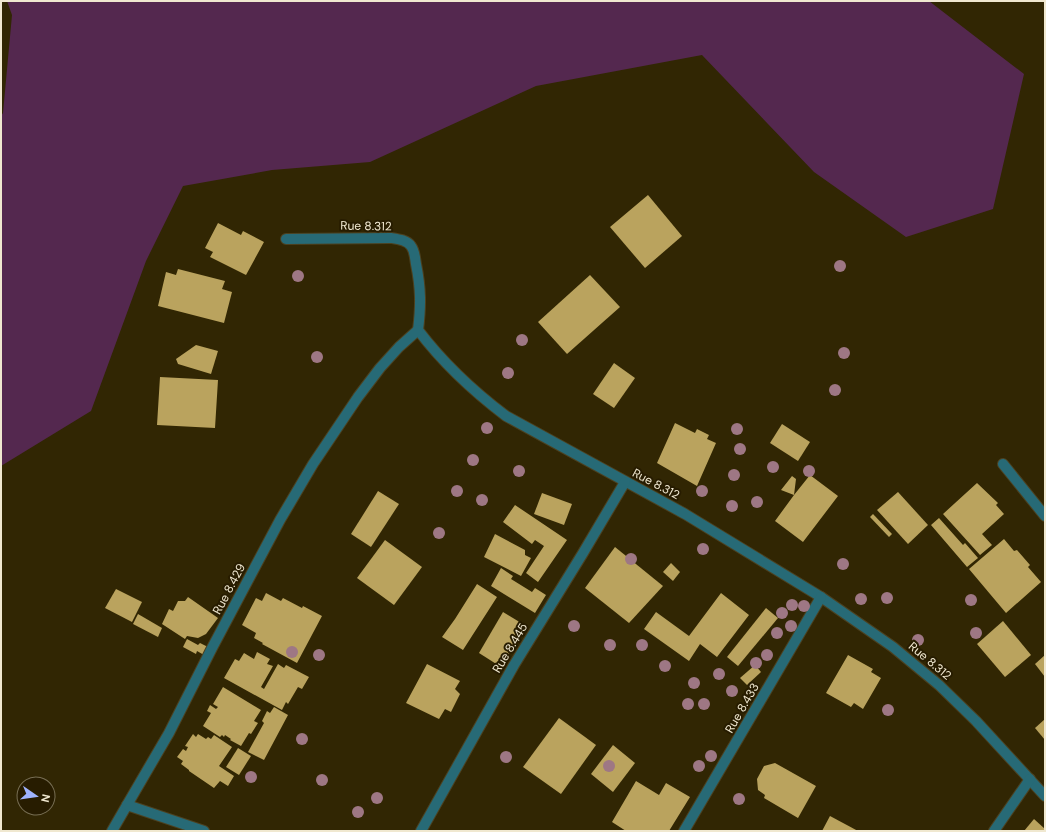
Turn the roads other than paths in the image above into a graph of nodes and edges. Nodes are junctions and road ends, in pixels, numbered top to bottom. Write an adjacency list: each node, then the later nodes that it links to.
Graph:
1 (286, 239): 2 (street, Rue 8.312)
2 (418, 330): 4 (street, Rue 8.312); 9 (street, Rue 8.429)
3 (1003, 464): 5 (street)
4 (625, 482): 6 (street, Rue 8.312); 12 (street, Rue 8.445)
5 (1045, 516)
6 (821, 597): 7 (street, Rue 8.312); 13 (street, Rue 8.433)
7 (1030, 779): 8 (street, Rue 8.312); 14 (street)
8 (1045, 796)
9 (127, 805): 10 (street, Rue 8.429); 11 (street)
10 (112, 831)
11 (204, 831)
12 (421, 831)
13 (684, 831)
14 (994, 831)

